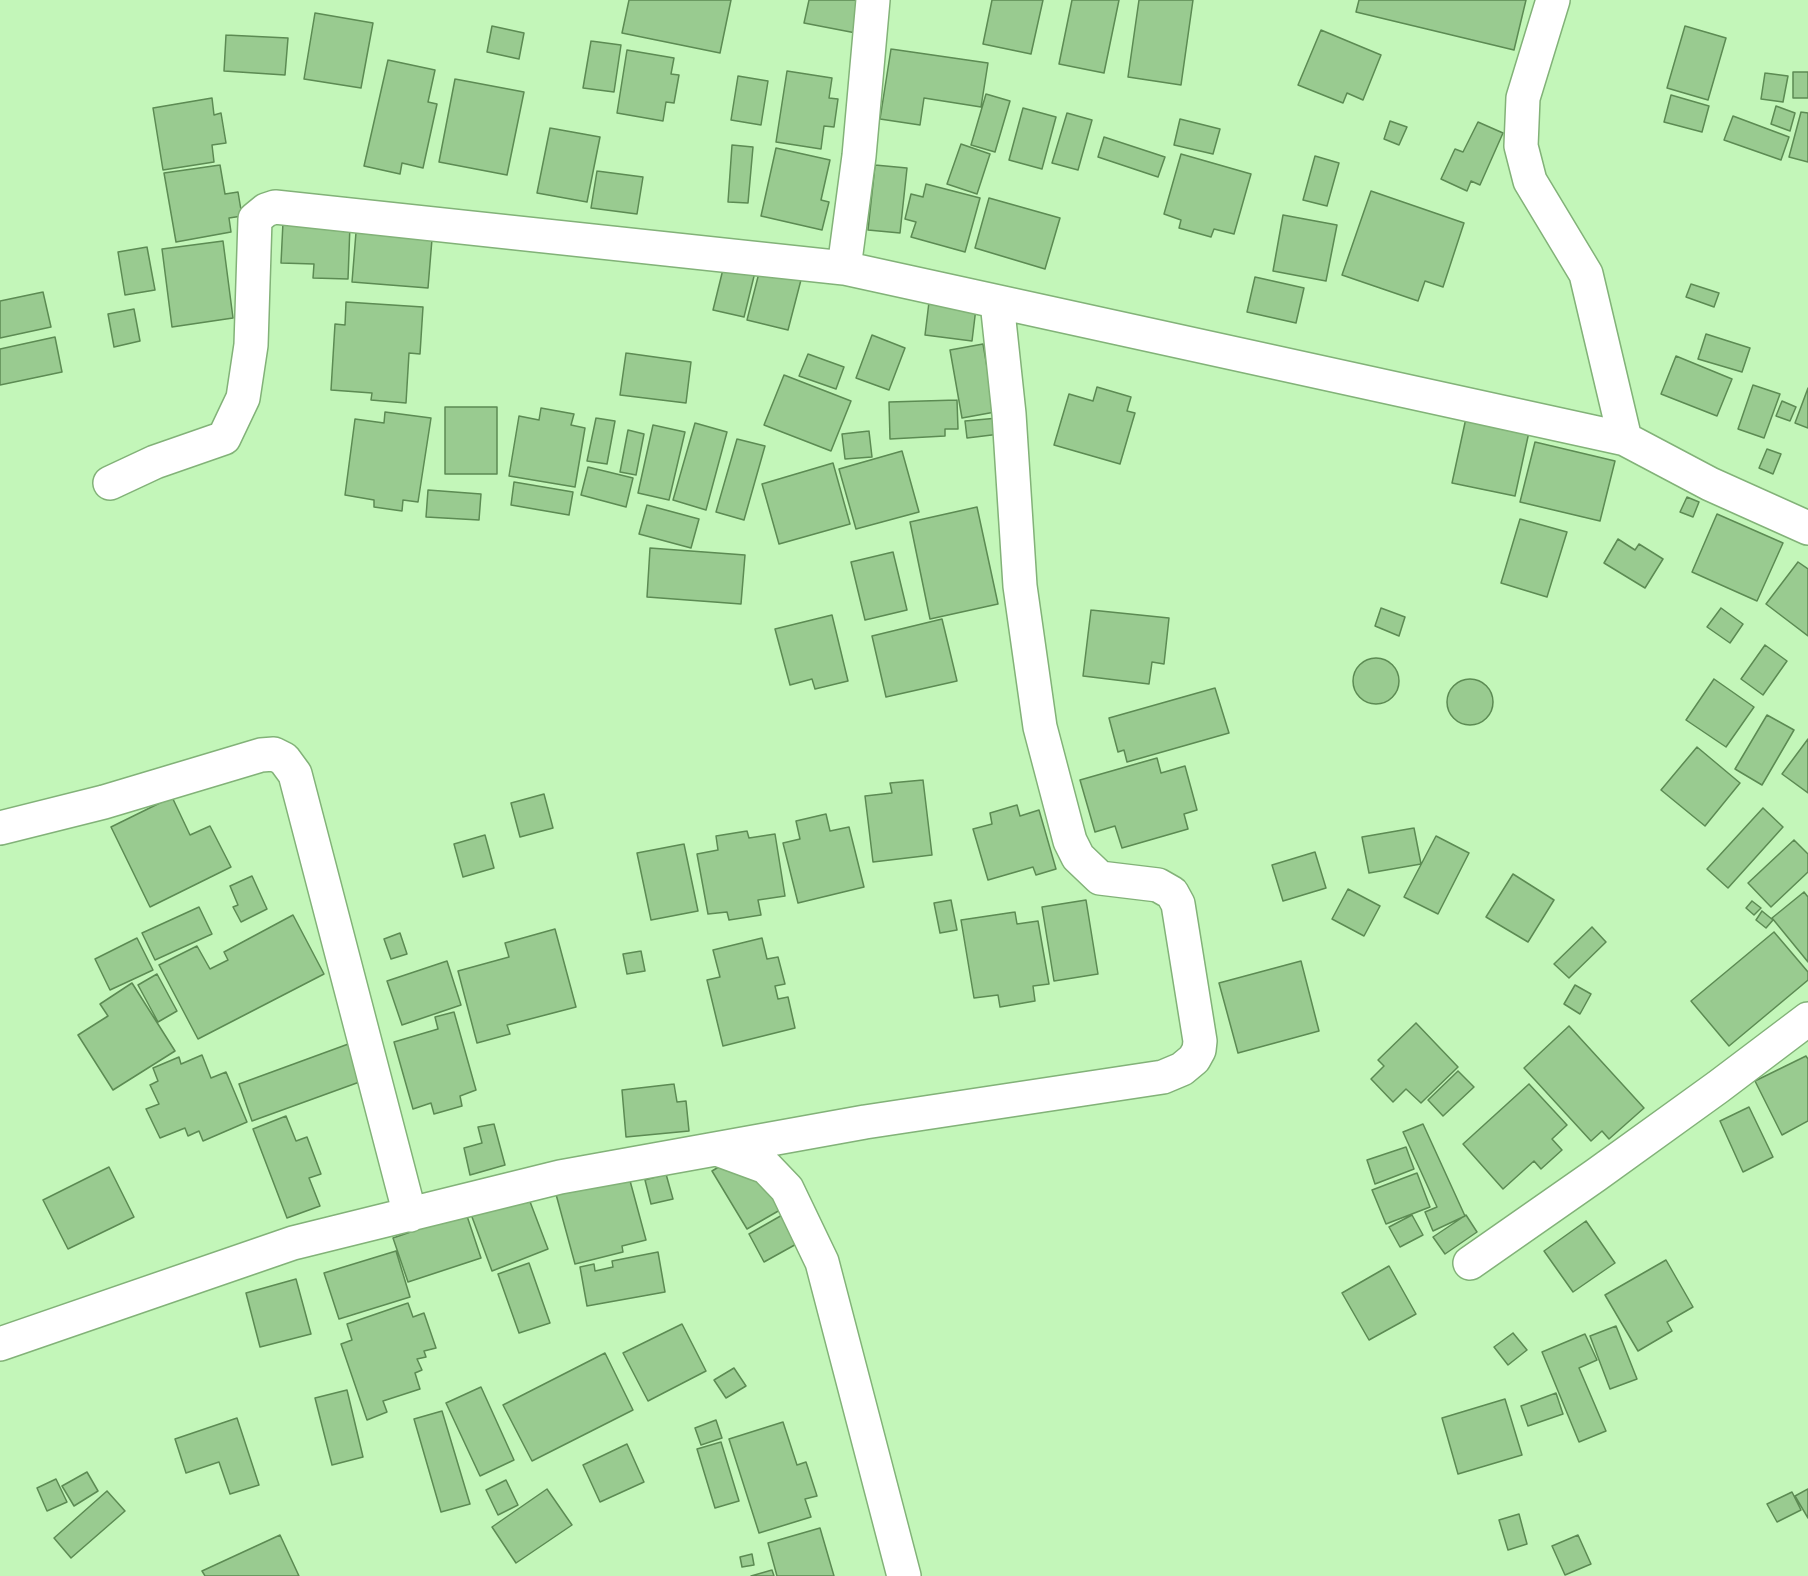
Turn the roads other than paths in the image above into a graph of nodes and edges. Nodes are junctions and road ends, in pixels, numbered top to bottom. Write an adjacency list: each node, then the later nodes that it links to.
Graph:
1 (873, 0): 3 (street)
2 (1553, 0): 5 (street)
3 (844, 268): 4 (street); 6 (street)
4 (997, 302): 5 (street); 10 (street)
5 (1625, 439): 7 (street)
6 (110, 483)
7 (1808, 528)
8 (0, 828): 11 (street)
9 (1808, 1019): 12 (street)
10 (717, 1149): 11 (street); 14 (street)
11 (410, 1215): 13 (street)
12 (1470, 1263)
13 (0, 1344)
14 (904, 1576)

